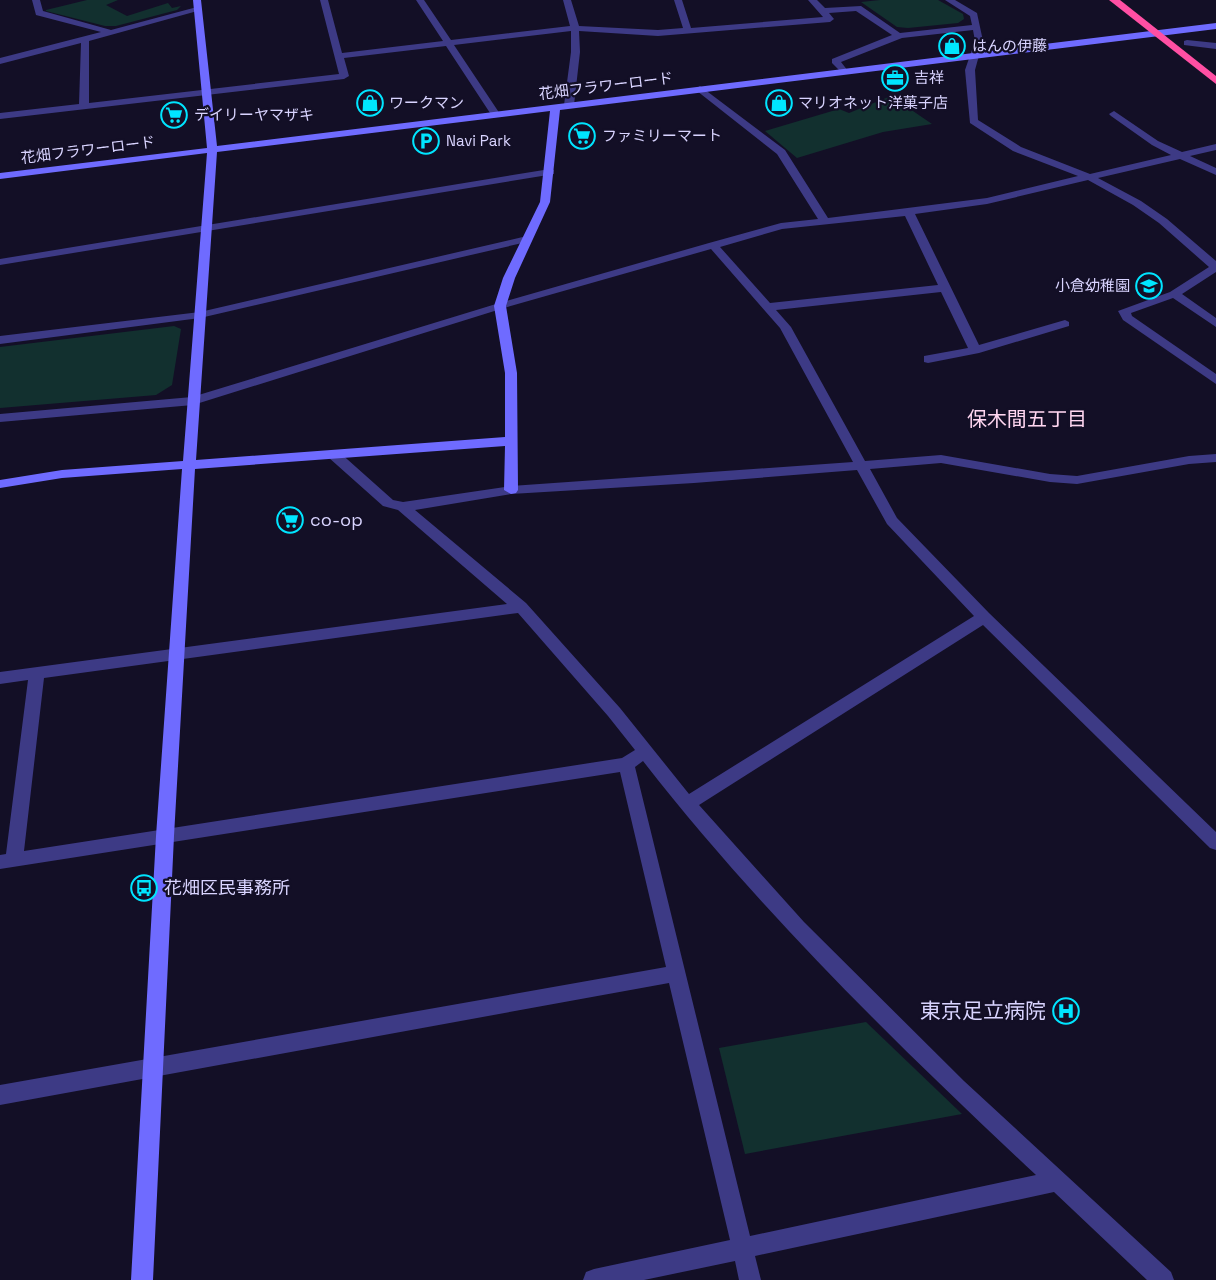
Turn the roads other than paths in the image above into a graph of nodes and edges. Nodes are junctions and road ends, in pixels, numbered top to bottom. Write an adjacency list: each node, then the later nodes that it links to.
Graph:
1 (36, 0): 16 (street)
2 (324, 0): 25 (street)
3 (420, 0): 21 (street)
4 (567, 0): 14 (street)
5 (678, 0): 15 (street)
6 (812, 0): 10 (street)
7 (949, 0): 12 (street)
8 (1114, 0): 17 (highway)
9 (197, 5): 16 (street); 30 (street)
10 (823, 12): 15 (street); 18 (street)
11 (1216, 26): 13 (street, 花畑フラワーロード)
12 (975, 27): 18 (street); 24 (street)
13 (1167, 27): 17 (street, 花畑フラワーロード); 20 (highway)
14 (574, 28): 15 (street); 21 (street); 31 (street)
15 (688, 31)
16 (110, 32): 19 (street)
17 (1154, 33): 24 (street, 花畑フラワーロード); 28 (highway)
18 (899, 36): 27 (street)
19 (85, 39): 26 (street); 32 (street)
20 (1187, 43): 22 (street); 23 (highway)
21 (449, 44): 25 (street); 34 (street)
22 (1216, 46)
23 (1202, 54)
24 (974, 55): 27 (street, 花畑フラワーロード); 43 (street)
25 (339, 56): 30 (street)
26 (0, 61)
27 (843, 71): 29 (street, 花畑フラワーロード)
28 (1216, 81)
29 (700, 89): 31 (street, 花畑フラワーロード); 45 (street)
30 (207, 92): 32 (street); 38 (street)
31 (569, 105): 33 (street, 花畑フラワーロード)
32 (84, 107): 36 (street)
33 (556, 107): 34 (street, 花畑フラワーロード); 40 (street)
34 (495, 114): 38 (street, 花畑フラワーロード)
35 (1114, 114): 39 (street)
36 (0, 116)
37 (1216, 147): 39 (street)
38 (212, 150): 42 (street, 花畑フラワーロード); 46 (street)
39 (1182, 155): 41 (street); 43 (street)
40 (550, 172): 46 (street); 47 (street)
41 (1216, 172)
42 (0, 176)
43 (1089, 177): 44 (street); 50 (street)
44 (909, 212): 45 (street); 53 (street)
45 (825, 221): 48 (street)
46 (208, 228): 51 (street); 57 (street)
47 (527, 239): 55 (street); 57 (street)
48 (713, 245): 55 (street); 56 (street)
49 (1216, 249): 50 (street)
50 (1202, 252): 52 (street)
51 (0, 262)
52 (1216, 267): 54 (street)
53 (945, 288): 56 (street); 61 (street)
54 (1174, 294): 58 (street); 63 (street)
55 (500, 306): 64 (street); 66 (street)
56 (768, 307): 70 (street)
57 (200, 315): 60 (street); 64 (street)
58 (1216, 323)
59 (1065, 324): 61 (street)
60 (0, 340)
61 (975, 350): 62 (street)
62 (928, 359)
63 (1216, 380)
64 (193, 401): 65 (street); 69 (street)
65 (0, 418)
66 (511, 441): 67 (street); 72 (street)
67 (333, 454): 69 (street); 73 (street)
68 (1216, 458): 70 (street)
69 (189, 464): 71 (street); 76 (street)
70 (860, 465): 72 (street); 75 (street)
71 (0, 484)
72 (511, 490): 73 (street)
73 (403, 507): 74 (street)
74 (521, 607): 76 (street); 79 (street)
75 (984, 617): 81 (street); 83 (street)
76 (177, 654): 77 (street); 82 (street)
77 (37, 672): 78 (street); 84 (street)
78 (0, 678)
79 (644, 752): 80 (street); 81 (street)
80 (626, 764): 82 (street); 85 (street)
81 (688, 802): 88 (street)
82 (165, 836): 84 (street); 86 (street)
83 (1216, 843)
84 (7, 861)
85 (675, 974): 86 (street); 89 (street)
86 (154, 1066): 87 (street); 90 (street)
87 (0, 1095)
88 (1058, 1181): 89 (street); 93 (street)
89 (742, 1248): 91 (street); 92 (street)
90 (142, 1280)
91 (594, 1280)
92 (750, 1280)
93 (1163, 1280)

